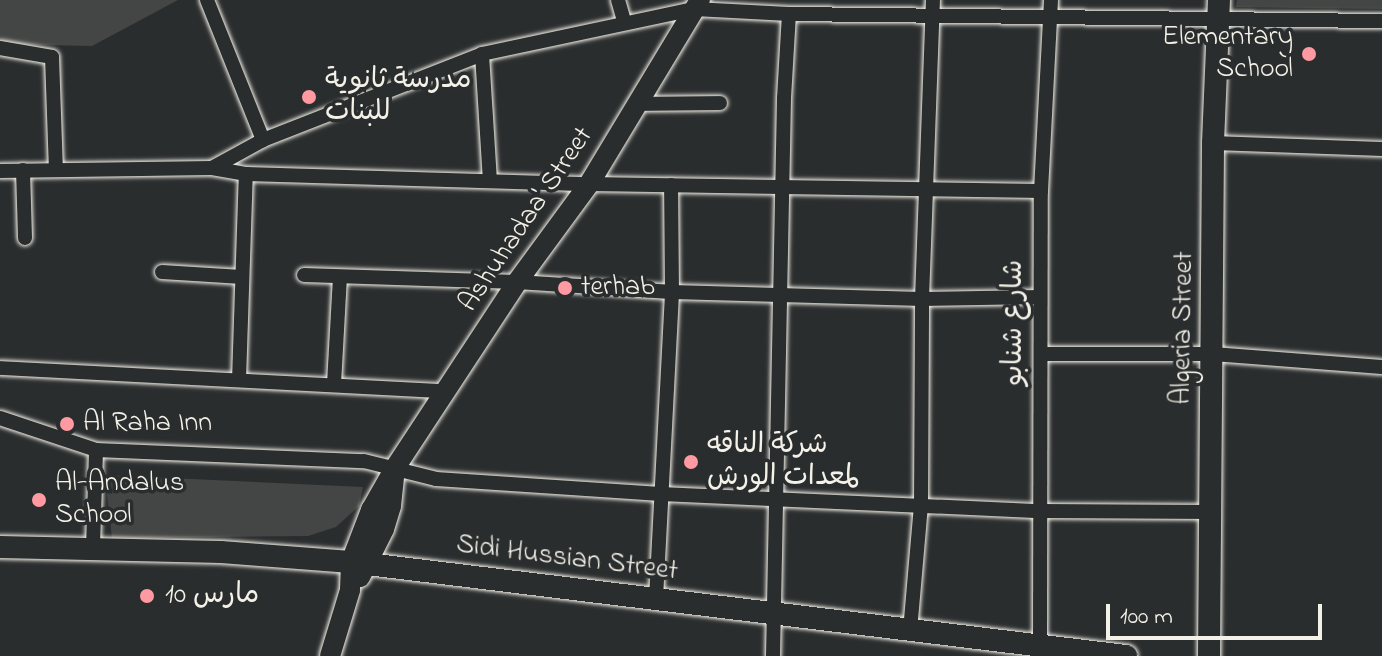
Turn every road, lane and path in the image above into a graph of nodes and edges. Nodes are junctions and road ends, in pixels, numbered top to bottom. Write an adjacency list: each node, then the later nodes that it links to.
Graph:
1 (207, 0): 16 (street)
2 (618, 0): 10 (street)
3 (933, 0): 9 (street)
4 (697, 4): 5 (street); 10 (street); 15 (street, Ashuhadaa' Street)
5 (767, 6): 8 (street)
6 (1050, 7): 7 (street); 9 (street); 29 (street, شارع شنابو)
7 (1218, 10): 11 (street); 17 (main road, Algeria Street)
8 (789, 14): 9 (street); 27 (street)
9 (935, 16): 28 (street)
10 (624, 21): 13 (street)
11 (1382, 21)
12 (0, 48): 20 (street)
13 (482, 54): 16 (street); 24 (street)
14 (720, 103): 15 (street)
15 (637, 104): 25 (street, Ashuhadaa' Street)
16 (263, 140): 19 (street)
17 (1213, 143): 18 (street); 41 (main road, Algeria Street)
18 (1382, 149)
19 (212, 168): 20 (street); 23 (street)
20 (56, 169): 21 (street)
21 (23, 170): 22 (street); 30 (street)
22 (0, 171)
23 (246, 174): 24 (street); 33 (street)
24 (490, 181): 25 (street)
25 (589, 184): 26 (street); 35 (street, Ashuhadaa' Street)
26 (671, 185): 27 (street); 36 (street)
27 (784, 185): 28 (street); 37 (street)
28 (927, 189): 29 (street); 39 (street)
29 (1041, 191): 38 (street, شارع شنابو)
30 (25, 238)
31 (162, 272): 33 (street)
32 (304, 275): 34 (street)
33 (242, 277): 44 (street)
34 (340, 278): 35 (street); 45 (street)
35 (517, 282): 36 (street); 46 (street, Ashuhadaa' Street)
36 (672, 292): 37 (street); 50 (street)
37 (781, 294): 39 (street); 51 (street)
38 (1040, 297): 39 (street); 40 (street, شارع شنابو)
39 (922, 299): 52 (street)
40 (1041, 354): 41 (street); 53 (street, شارع شنابو)
41 (1213, 354): 42 (street); 54 (main road, Algeria Street)
42 (1382, 367)
43 (0, 368): 44 (street)
44 (239, 380): 45 (street)
45 (334, 384): 46 (street)
46 (446, 391): 49 (street, Ashuhadaa' Street)
47 (0, 418): 48 (street)
48 (96, 450): 49 (street); 56 (street)
49 (395, 468): 50 (street); 57 (street, Ashuhadaa' Street)
50 (661, 494): 51 (street); 58 (street)
51 (776, 499): 52 (street); 59 (street)
52 (921, 505): 53 (street); 60 (street)
53 (1040, 511): 54 (street); 61 (street, شارع شنابو)
54 (1213, 512): 65 (main road, Algeria Street)
55 (0, 547): 56 (main road, Sidi Hussian Street)
56 (93, 547): 57 (main road, Sidi Hussian Street)
57 (360, 564): 58 (main road, Sidi Hussian Street); 62 (street, Ashuhadaa' Street)
58 (656, 599): 59 (main road, Sidi Hussian Street)
59 (774, 615): 60 (main road, Sidi Hussian Street); 63 (street)
60 (910, 631): 61 (main road, Sidi Hussian Street)
61 (1040, 646): 64 (main road, Sidi Hussian Street)
62 (330, 656)
63 (773, 656)
64 (1126, 656)
65 (1209, 656)

